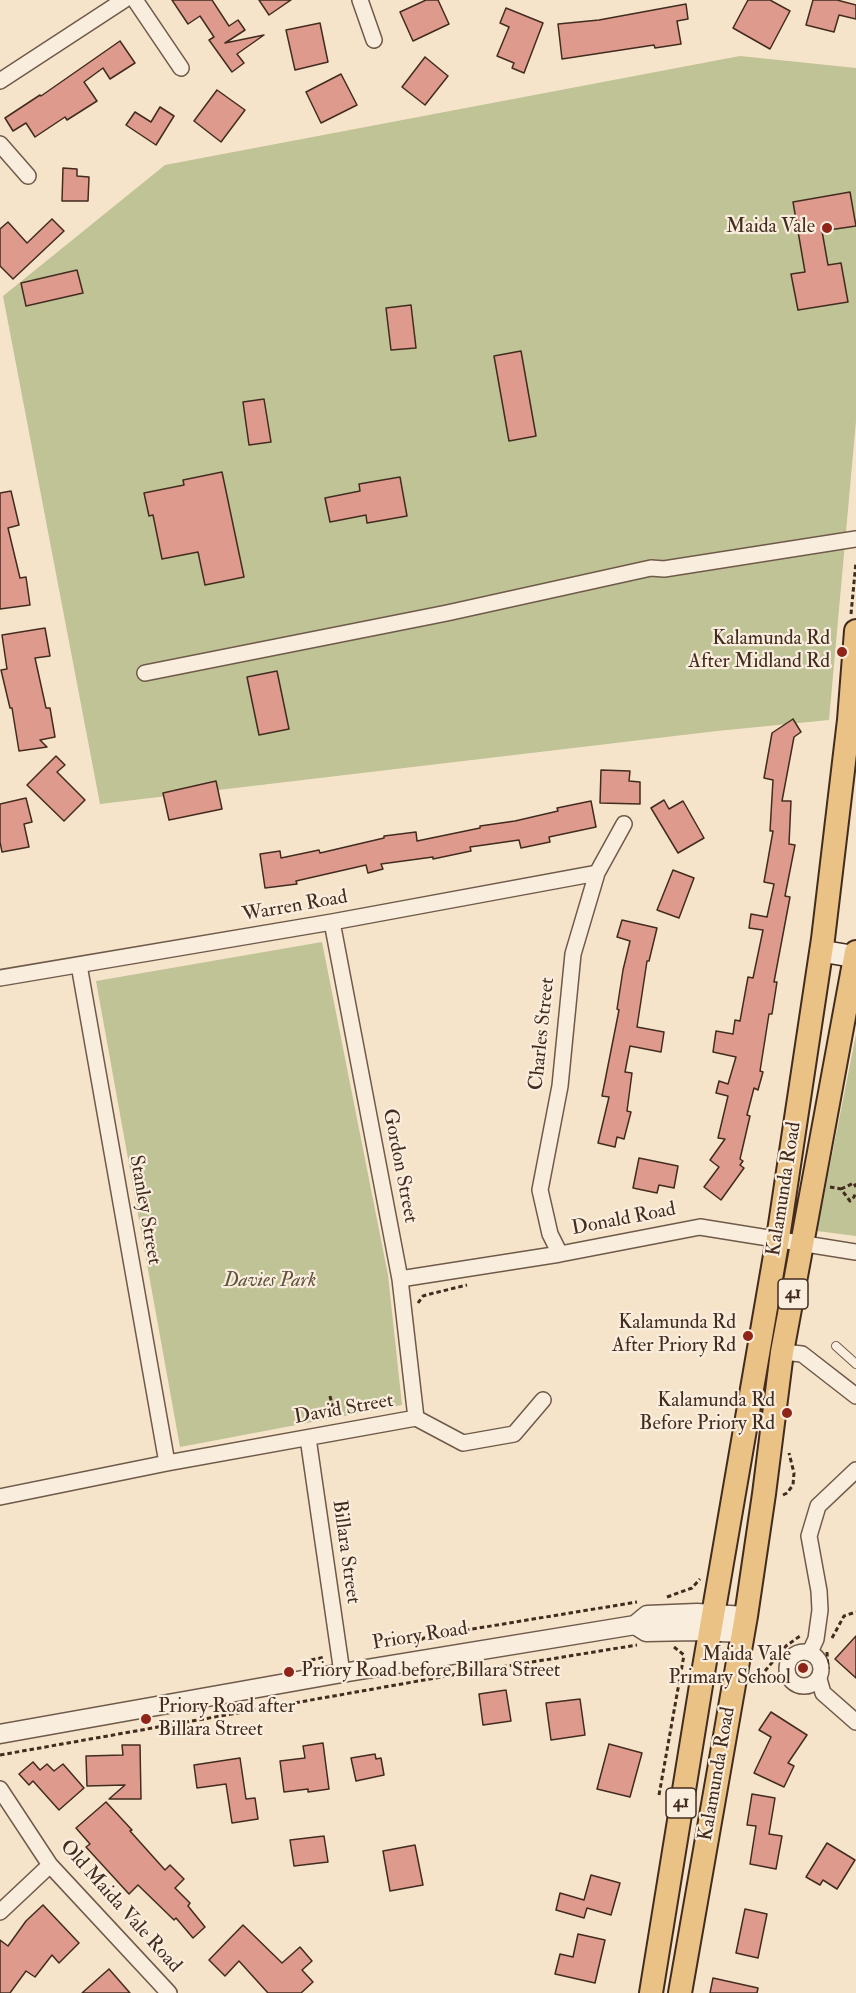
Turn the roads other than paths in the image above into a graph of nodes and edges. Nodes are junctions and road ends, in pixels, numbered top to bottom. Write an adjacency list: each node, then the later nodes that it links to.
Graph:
1 (124, 0): 6 (street)
2 (135, 0): 5 (street)
3 (360, 0): 4 (street)
4 (374, 40)
5 (181, 68)
6 (0, 81)
7 (0, 144): 8 (street)
8 (28, 176)
9 (856, 539): 11 (street)
10 (856, 632): 15 (main road, Kalamunda Road / 41)
11 (145, 673)
12 (624, 824): 13 (street, Charles Street)
13 (597, 873): 14 (street, Warren Road); 22 (street, Charles Street)
14 (332, 922): 17 (street, Warren Road); 23 (street, Gordon Street)
15 (822, 945): 16 (main road); 19 (main road, Kalamunda Road / 41)
16 (856, 952): 20 (main road, Kalamunda Road / 41)
17 (79, 965): 18 (street, Warren Road); 31 (street, Stanley Street)
18 (0, 978)
19 (778, 1238): 20 (street, Donald Road); 22 (street, Donald Road); 34 (main road, Kalamunda Road / 41)
20 (802, 1243): 21 (street, Donald Road); 25 (main road, Kalamunda Road / 41)
21 (856, 1252)
22 (560, 1254): 23 (street, Donald Road)
23 (400, 1279): 29 (street, Gordon Street)
24 (836, 1346): 26 (lane)
25 (782, 1352): 27 (street); 35 (main road, Kalamunda Road / 41)
26 (856, 1364)
27 (856, 1396)
28 (543, 1400): 29 (street, David Street)
29 (416, 1418): 30 (street, David Street)
30 (308, 1438): 31 (street, David Street); 37 (street, Billara Street)
31 (167, 1463): 33 (street, David Street)
32 (856, 1470): 36 (street)
33 (0, 1497)
34 (711, 1623): 35 (street, Priory Road); 37 (street, Priory Road); 45 (main road, Kalamunda Road / 41)
35 (744, 1624): 46 (main road, Kalamunda Road / 41)
36 (813, 1646): 38 (street); 38 (street)
37 (342, 1673): 40 (street, Priory Road)
38 (825, 1679): 39 (street)
39 (856, 1722)
40 (0, 1734)
41 (0, 1789): 42 (street, Old Maida Vale Road)
42 (50, 1865): 43 (street); 44 (street, Old Maida Vale Road)
43 (0, 1912)
44 (169, 1993)
45 (651, 1993)
46 (680, 1993)

